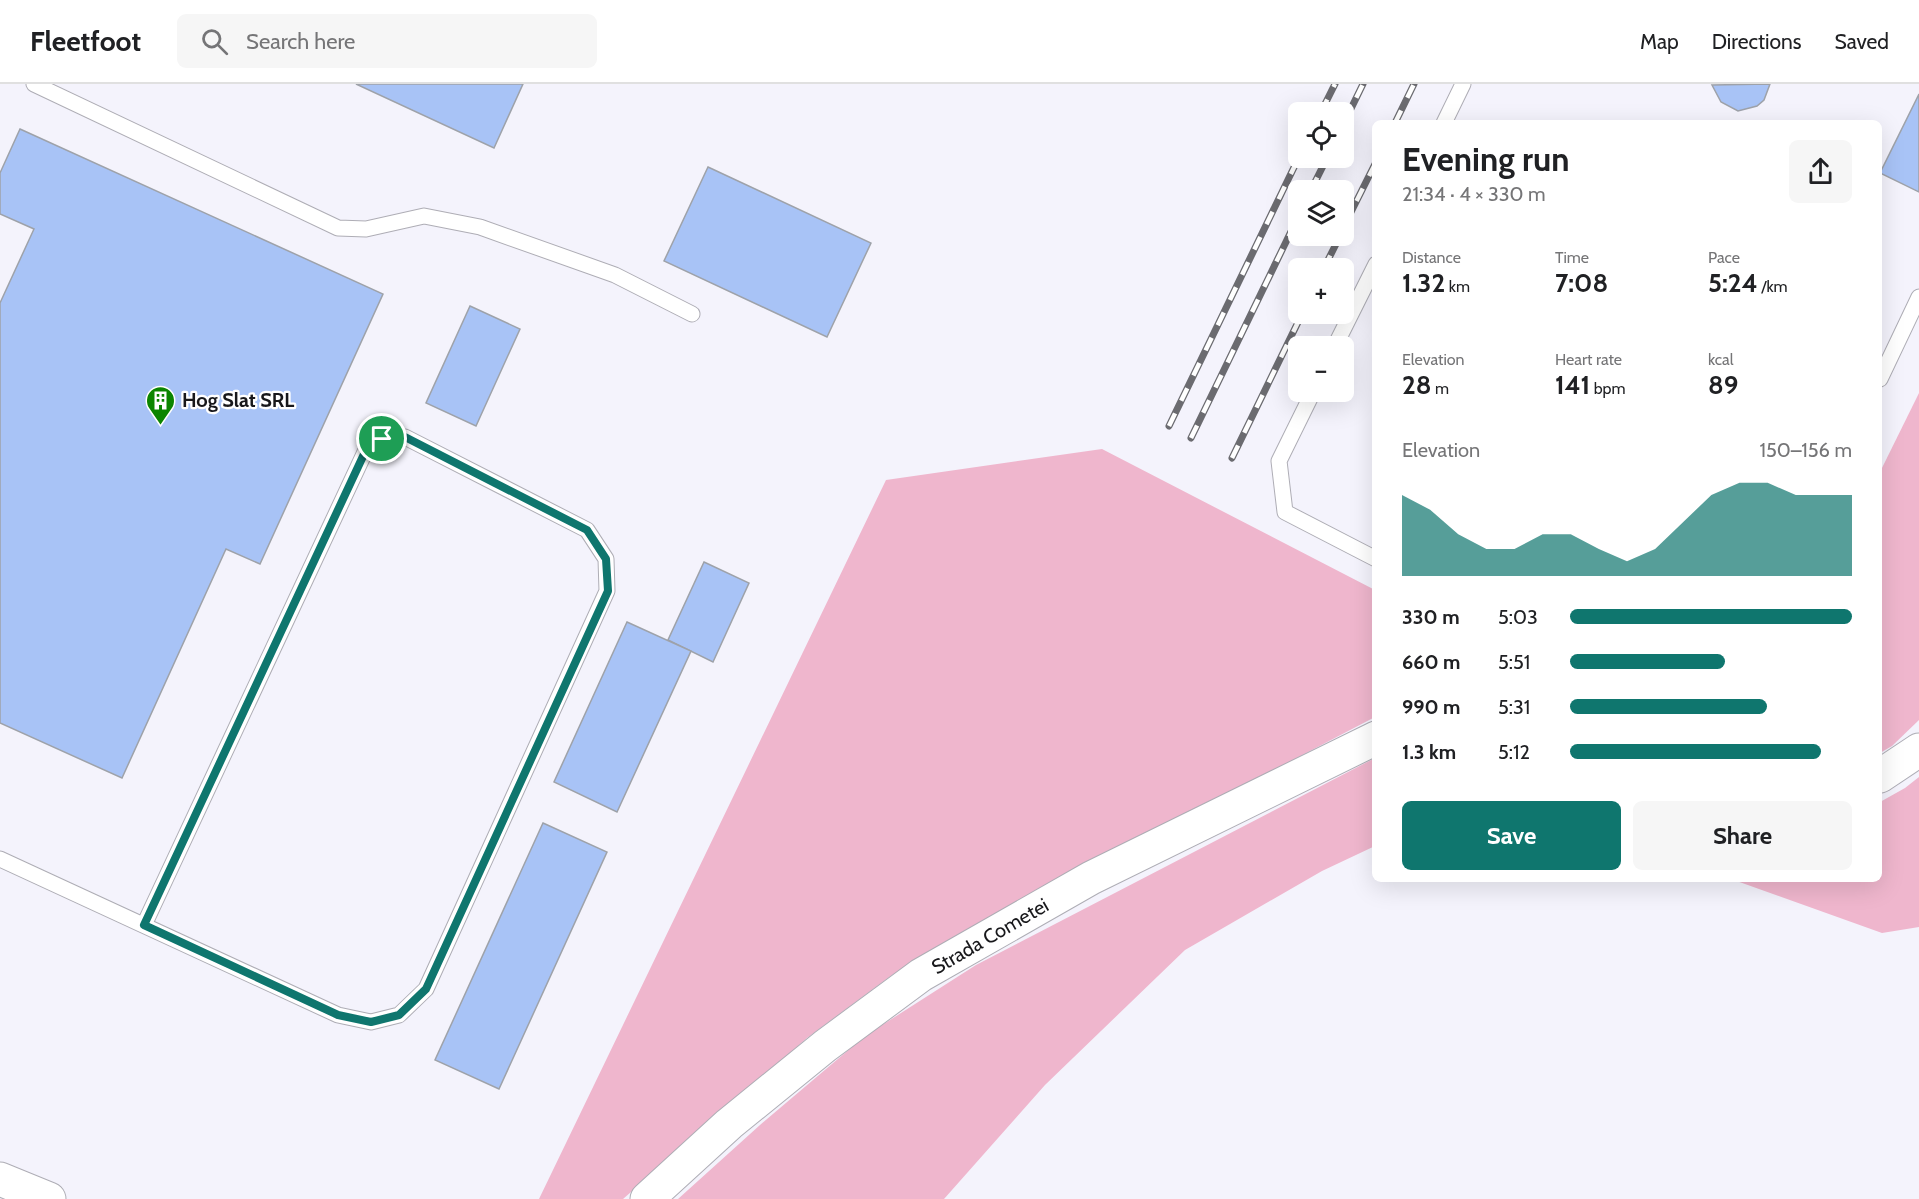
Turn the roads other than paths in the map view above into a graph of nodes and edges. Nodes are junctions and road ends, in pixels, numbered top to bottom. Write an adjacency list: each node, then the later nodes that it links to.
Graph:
1 (33, 84): 6 (lane)
2 (1463, 84): 3 (lane)
3 (1445, 120)
4 (1372, 272): 7 (lane)
5 (1919, 297): 8 (lane)
6 (692, 314)
7 (1340, 336)
8 (1882, 375)
9 (1308, 402): 10 (lane)
10 (1372, 557)
11 (1372, 740): 18 (street, Strada Cometei)
12 (1919, 750): 13 (street)
13 (1882, 775)
14 (0, 859): 15 (lane)
15 (144, 925): 15 (lane)
16 (0, 1179): 17 (street)
17 (49, 1199)
18 (647, 1199)

